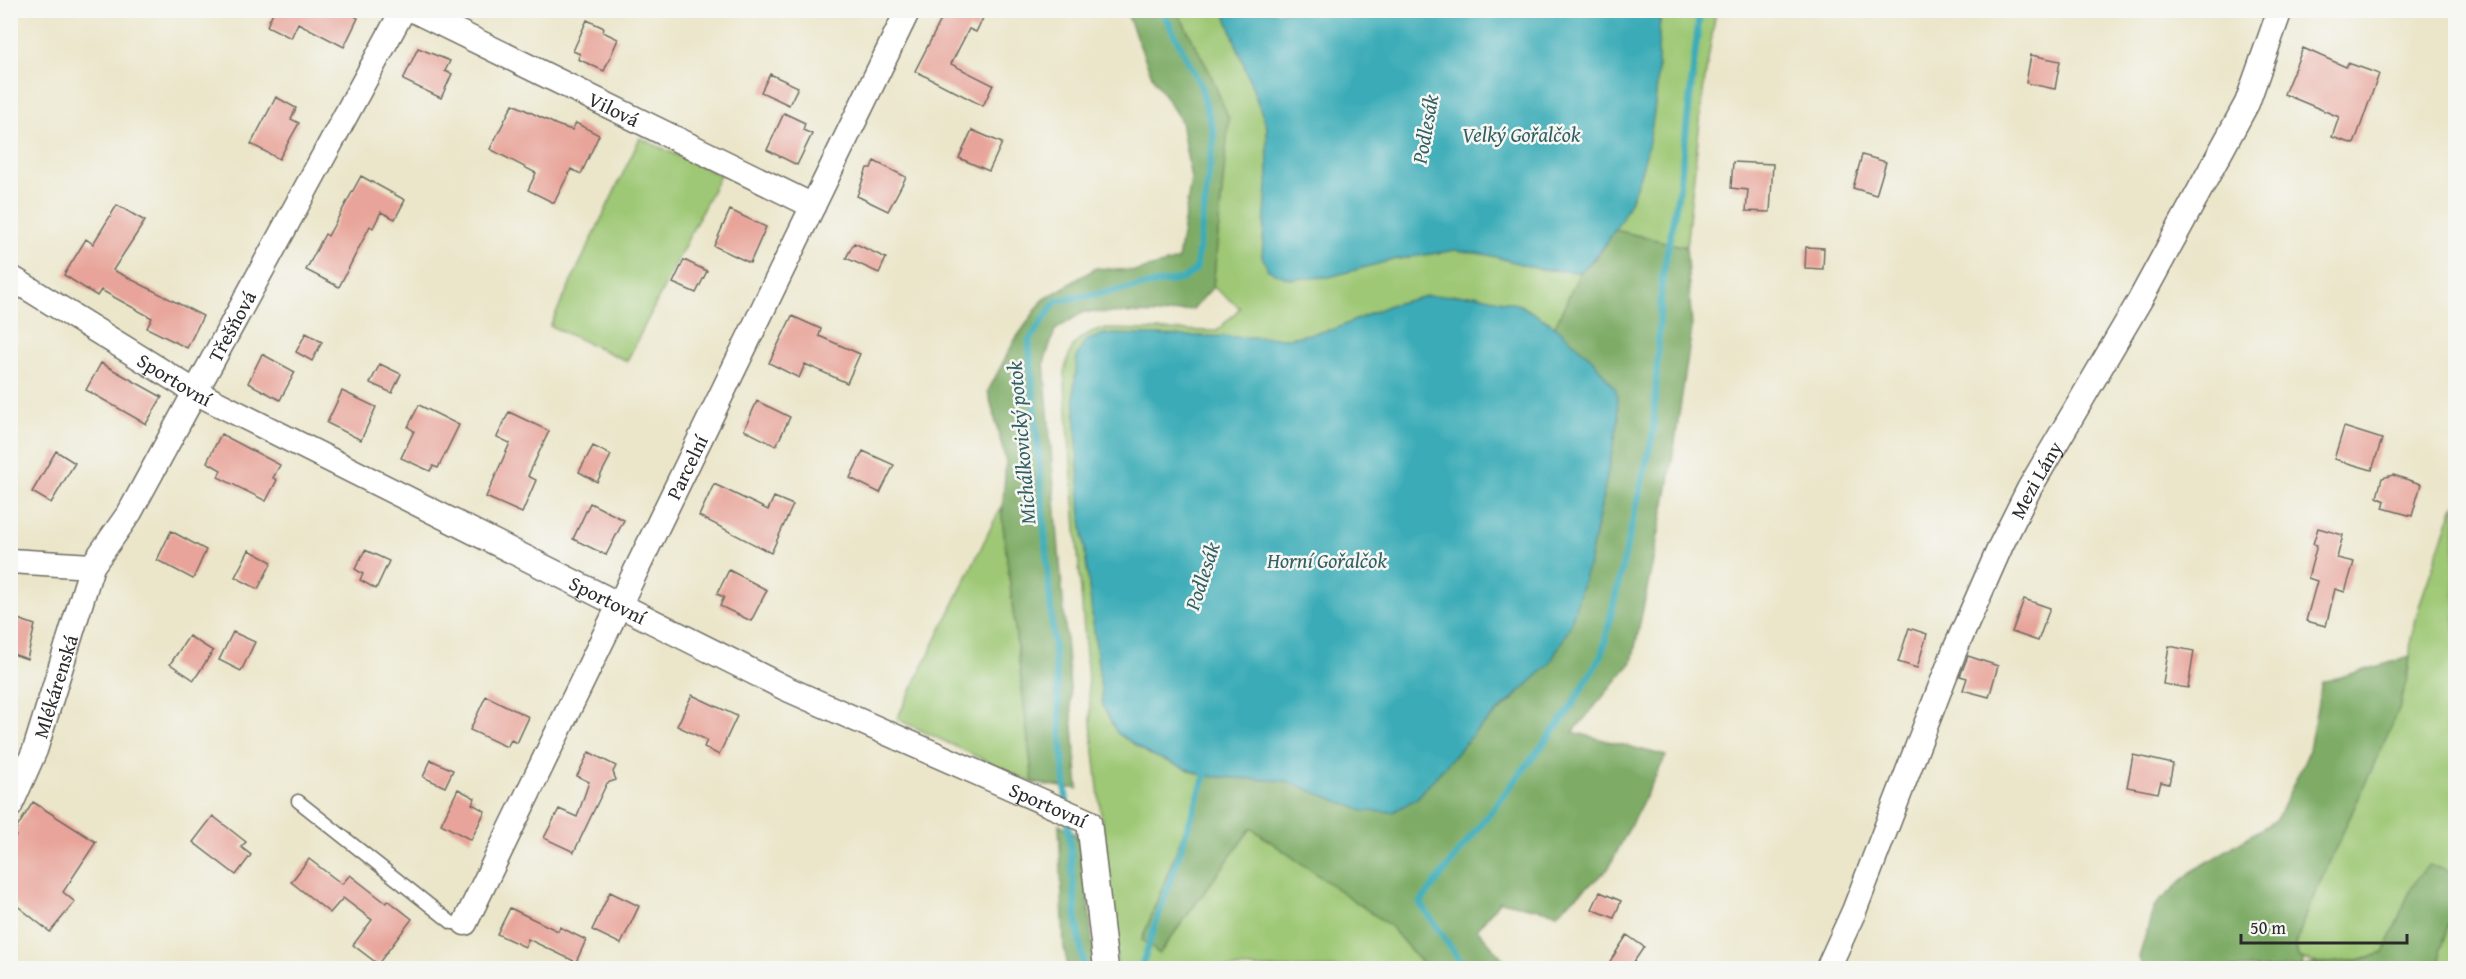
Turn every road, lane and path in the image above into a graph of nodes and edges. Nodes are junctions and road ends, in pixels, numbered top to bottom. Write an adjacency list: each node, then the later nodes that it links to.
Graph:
1 (403, 10): 7 (street, Třešňová)
2 (413, 10): 5 (street, Vilová)
3 (908, 10): 5 (street, Parcelní)
4 (2280, 10): 15 (street, Mezi Lány)
5 (813, 206): 10 (street, Parcelní)
6 (10, 277): 7 (street, Sportovní)
7 (197, 393): 9 (street, Třešňová); 10 (street, Sportovní)
8 (10, 561): 9 (street)
9 (92, 566): 12 (street, Mlékárenská)
10 (620, 604): 13 (street, Parcelní); 14 (street, Sportovní)
11 (298, 801): 13 (lane)
12 (10, 806)
13 (465, 923)
14 (1106, 969)
15 (1828, 969)

